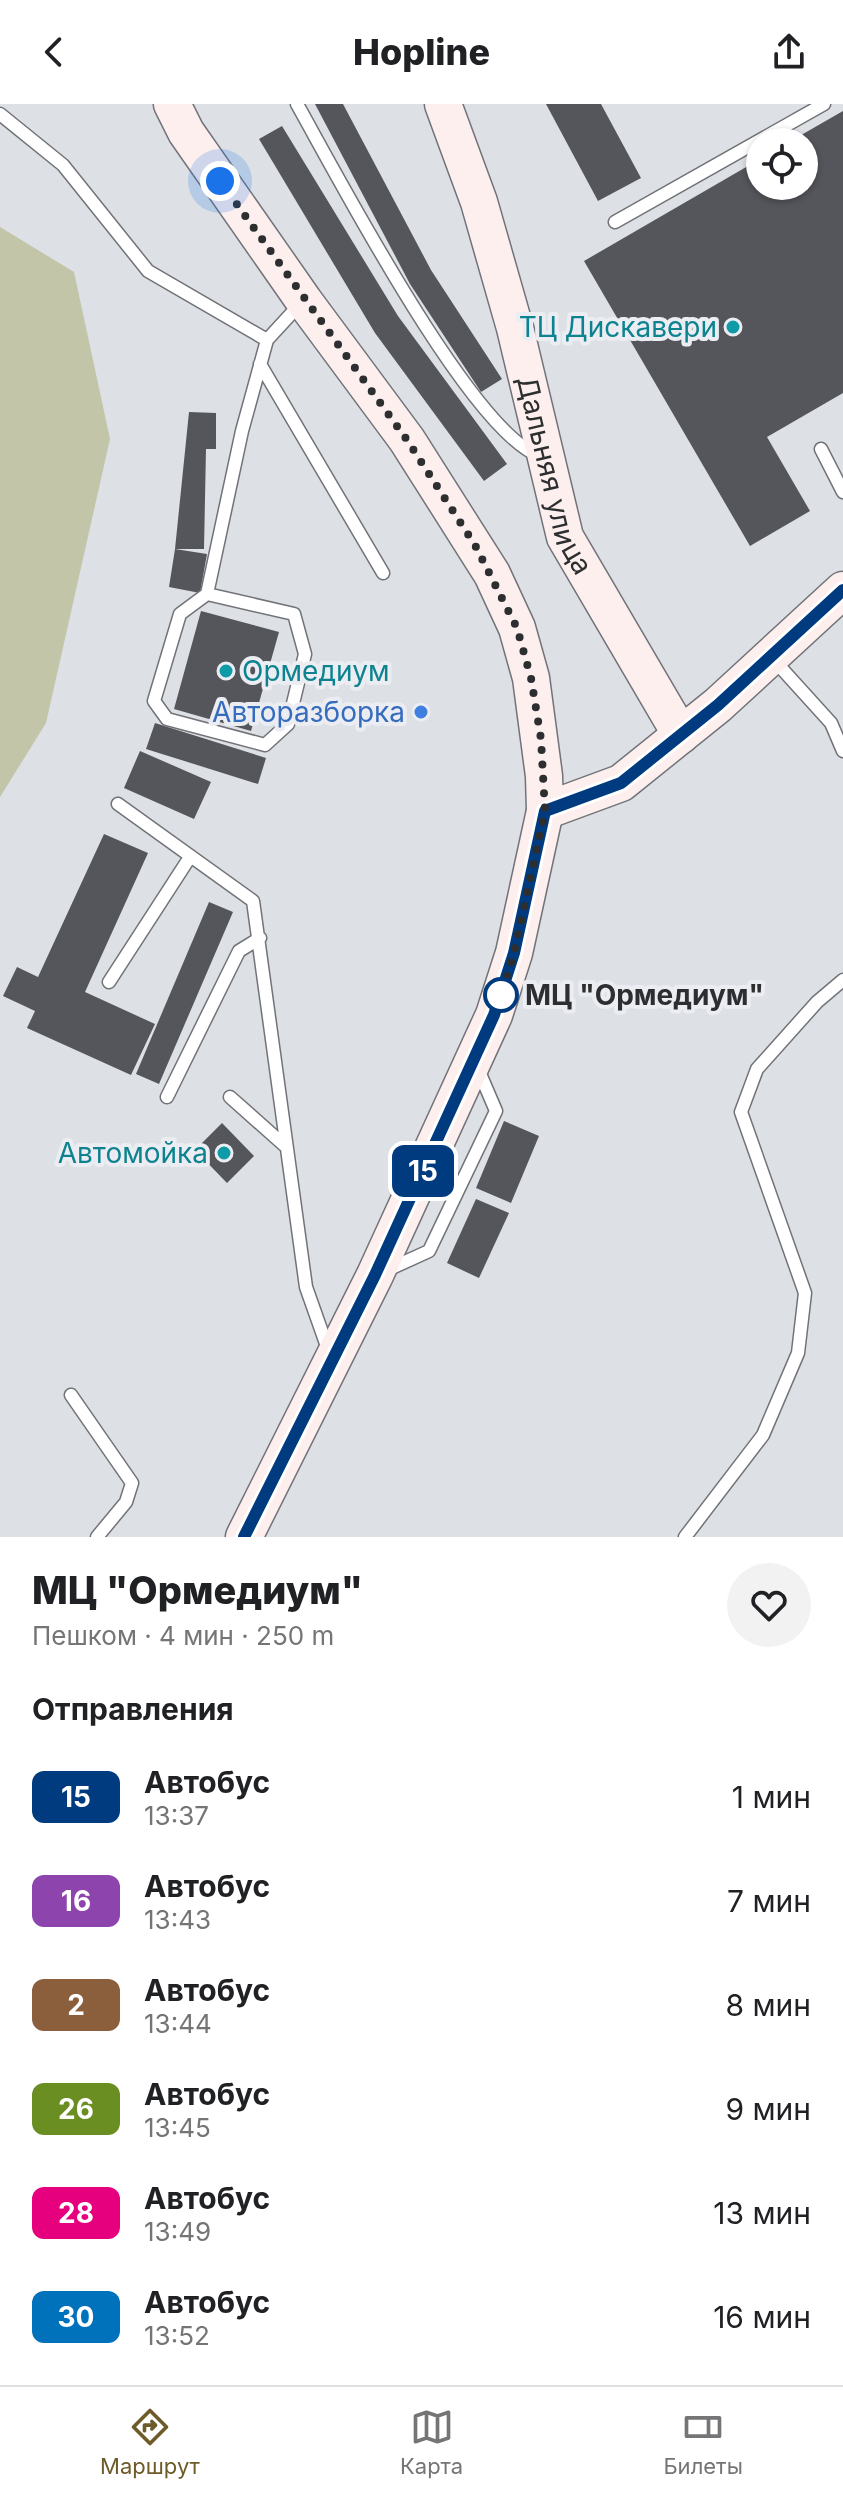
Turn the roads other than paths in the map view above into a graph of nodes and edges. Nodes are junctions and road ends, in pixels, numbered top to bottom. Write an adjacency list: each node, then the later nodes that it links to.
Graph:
1 (172, 104): 7 (main road)
2 (297, 104): 11 (lane)
3 (443, 104): 11 (main road, Дальняя улица)
4 (824, 104): 6 (lane)
5 (0, 114): 8 (lane)
6 (615, 222)
7 (304, 301): 8 (lane); 20 (main road)
8 (267, 340): 9 (lane)
9 (260, 364): 13 (lane); 15 (lane)
10 (821, 449): 12 (lane)
11 (548, 459): 17 (main road, Дальняя улица)
12 (843, 492)
13 (383, 573)
14 (843, 590): 16 (main road)
15 (207, 594): 15 (lane)
16 (770, 656): 17 (main road); 18 (lane)
17 (681, 735): 20 (main road)
18 (843, 751)
19 (118, 804): 21 (lane)
20 (545, 811): 28 (main road)
21 (190, 857): 22 (lane); 24 (lane)
22 (260, 938): 25 (lane); 27 (lane)
23 (843, 980): 32 (lane)
24 (109, 982)
25 (167, 1097)
26 (230, 1097): 27 (lane)
27 (284, 1145): 28 (lane)
28 (331, 1359): 31 (main road)
29 (71, 1395): 30 (lane)
30 (97, 1537)
31 (244, 1537)
32 (685, 1537)

